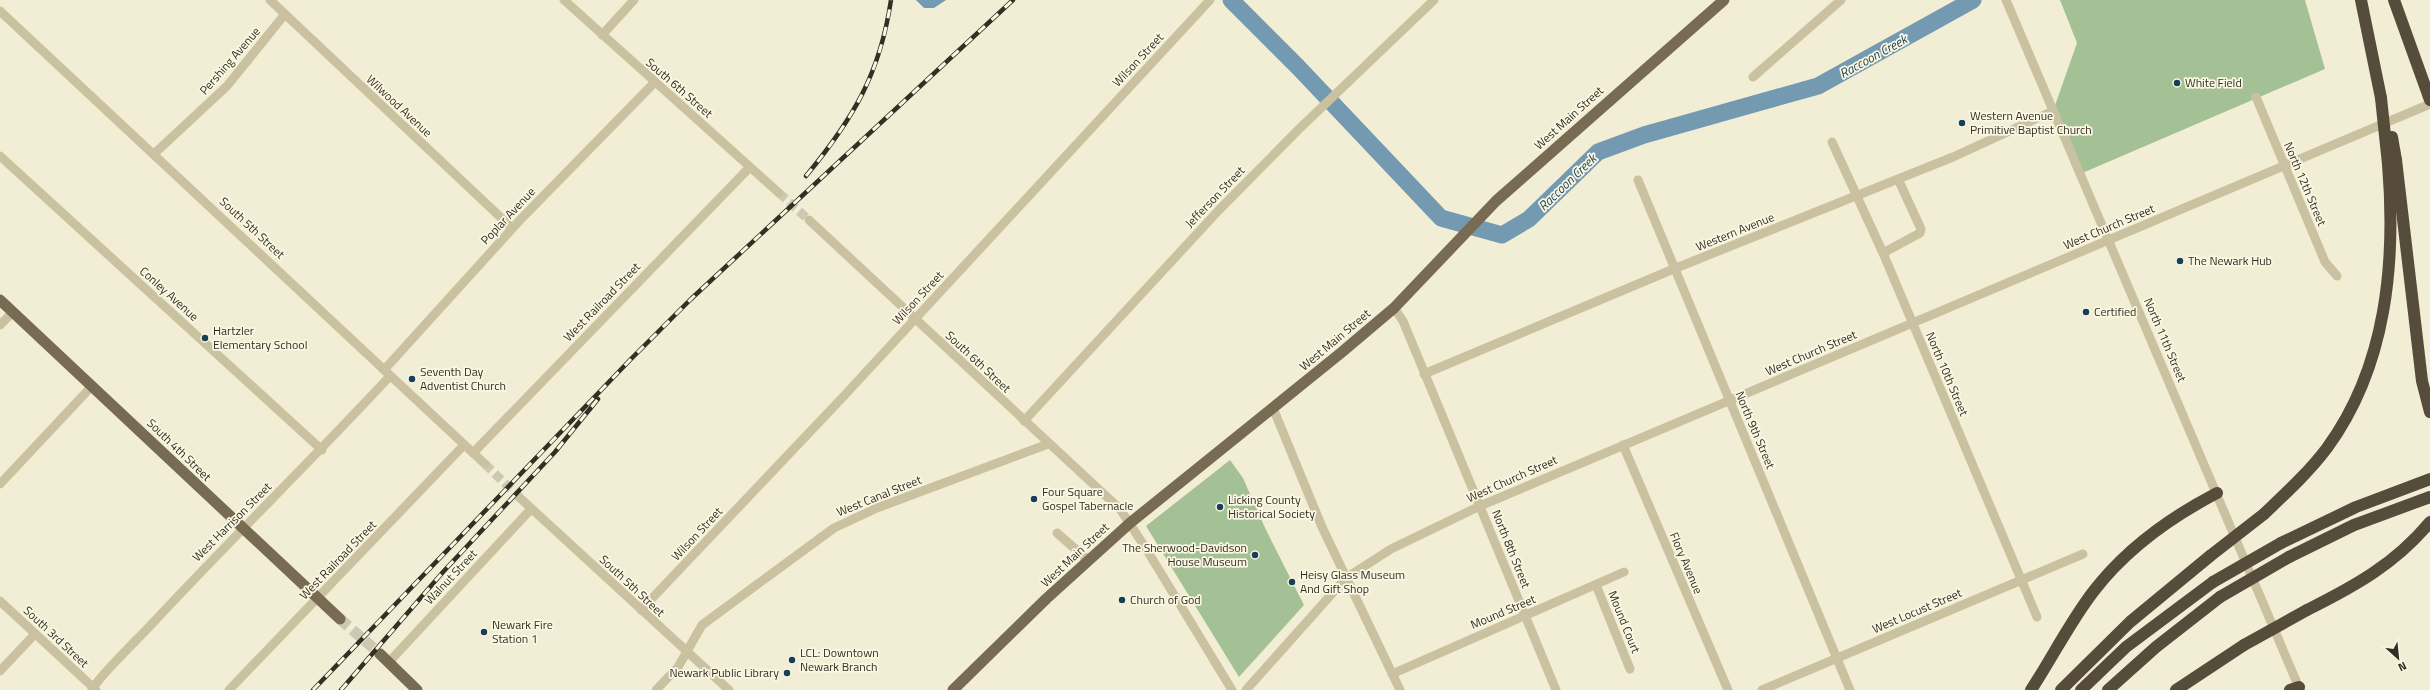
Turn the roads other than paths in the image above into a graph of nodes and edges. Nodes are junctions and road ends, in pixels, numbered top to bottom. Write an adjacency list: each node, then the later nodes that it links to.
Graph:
1 (270, 0): 12 (street, Wilwood Avenue)
2 (564, 0): 13 (street, South 6th Street)
3 (634, 0): 13 (street)
4 (1210, 0): 39 (street, Wilson Street)
5 (1434, 0): 48 (street, Jefferson Street)
6 (1724, 0): 37 (main road, West Main Street)
7 (1841, 0): 14 (street)
8 (2006, 0): 19 (street, North 11th Street)
9 (2361, 0): 23 (highway, bridge)
10 (2394, 0): 17 (highway)
11 (0, 11): 21 (street, South 5th Street)
12 (285, 14): 21 (street, Pershing Avenue); 31 (street, Wilwood Avenue)
13 (602, 35): 15 (street, South 6th Street)
14 (1753, 77)
15 (654, 83): 25 (street, South 6th Street); 31 (street, Poplar Avenue)
16 (2256, 97): 24 (street, North 12th Street)
17 (2430, 100)
18 (2430, 104): 24 (street, West Church Street)
19 (2053, 111): 26 (street, Western Avenue); 32 (street, North 11th Street)
20 (1832, 142): 29 (street, North 10th Street)
21 (155, 154): 42 (street, South 5th Street)
22 (0, 156): 52 (street, Conley Avenue)
23 (2392, 162): 47 (highway); 101 (highway, bridge)
24 (2283, 166): 32 (street, West Church Street); 35 (street, North 12th Street)
25 (749, 168): 28 (street, South 6th Street); 53 (street, West Railroad Street)
26 (1898, 179): 29 (street, Western Avenue); 33 (street)
27 (1638, 180): 34 (street, North 9th Street)
28 (779, 193)
29 (1858, 196): 33 (street, North 10th Street); 34 (street, Western Avenue)
30 (809, 220): 39 (street, South 6th Street)
31 (512, 228): 42 (street, Poplar Avenue)
32 (2109, 240): 40 (street, West Church Street); 57 (street, North 11th Street)
33 (1883, 253): 40 (street, North 10th Street)
34 (1676, 268): 43 (street, Western Avenue); 45 (street, North 9th Street)
35 (2337, 276)
36 (0, 300): 38 (main road, South 4th Street)
37 (1394, 308): 43 (street, North 8th Street); 46 (main road, West Main Street)
38 (13, 312): 41 (street); 44 (main road, South 4th Street)
39 (915, 319): 48 (street, South 6th Street); 74 (street, Wilson Street)
40 (1912, 323): 45 (street, West Church Street); 70 (street, North 10th Street)
41 (0, 325)
42 (387, 373): 50 (street, South 5th Street); 52 (street, West Harrison Street)
43 (1424, 374): 60 (street, North 8th Street)
44 (92, 386): 56 (street); 64 (main road, South 4th Street)
45 (1730, 400): 51 (street, West Church Street); 81 (street, North 9th Street)
46 (1272, 408): 63 (main road, West Main Street); 69 (street)
47 (2430, 412)
48 (1024, 421): 49 (street, South 6th Street)
49 (1048, 444): 63 (street, South 6th Street); 79 (street, West Canal Street)
50 (464, 445): 53 (street, South 5th Street); 72 (street, West Railroad Street)
51 (1623, 445): 60 (street, West Church Street); 97 (street, Flory Avenue)
52 (322, 450): 64 (street, West Harrison Street)
53 (473, 453): 54 (street, South 5th Street)
54 (486, 464)
55 (2426, 480): 102 (highway, bridge)
56 (0, 484)
57 (2217, 493): 88 (street, North 11th Street); 100 (highway)
58 (520, 498): 61 (street, South 5th Street)
59 (2429, 498): 103 (highway, bridge)
60 (1480, 506): 69 (street, West Church Street); 75 (street, North 8th Street)
61 (531, 509): 74 (street, South 5th Street); 82 (street, Walnut Street)
62 (2430, 522): 104 (highway, bridge)
63 (1130, 523): 67 (main road, West Main Street); 93 (street, South 6th Street)
64 (242, 528): 72 (main road, South 4th Street); 86 (street, West Harrison Street)
65 (1057, 533): 67 (street)
66 (2083, 554): 70 (street, West Locust Street)
67 (1088, 560): 92 (main road, West Main Street)
68 (1624, 572): 71 (street, Mound Street)
69 (1346, 578): 85 (street); 94 (street, West Church Street)
70 (2021, 580): 76 (street, North 10th Street); 81 (street, West Locust Street)
71 (1596, 584): 75 (street, Mound Street); 83 (street, Mound Court)
72 (318, 599): 77 (main road, South 4th Street); 89 (street, West Railroad Street)
73 (0, 601): 78 (street, South 3rd Street)
74 (641, 610): 79 (street, South 5th Street)
75 (1526, 616): 85 (street, Mound Street); 96 (street, North 8th Street)
76 (2037, 617)
77 (340, 619)
78 (34, 635): 84 (street); 86 (street, South 3rd Street)
79 (686, 651): 90 (street, West Canal Street); 91 (street, South 5th Street)
80 (380, 654): 82 (main road)
81 (1838, 658): 98 (street, West Locust Street); 99 (street, North 9th Street)
82 (389, 662): 87 (main road)
83 (1630, 669)
84 (0, 671)
85 (1392, 674): 95 (street)
86 (94, 689)
87 (415, 689)
88 (2296, 689)
89 (229, 690)
90 (656, 690)
91 (729, 690)
92 (953, 690)
93 (1232, 690)
94 (1246, 690)
95 (1400, 690)
96 (1556, 690)
97 (1728, 690)
98 (1762, 690)
99 (1850, 690)
100 (2031, 690)
101 (2061, 690)
102 (2081, 690)
103 (2108, 690)
104 (2176, 690)

